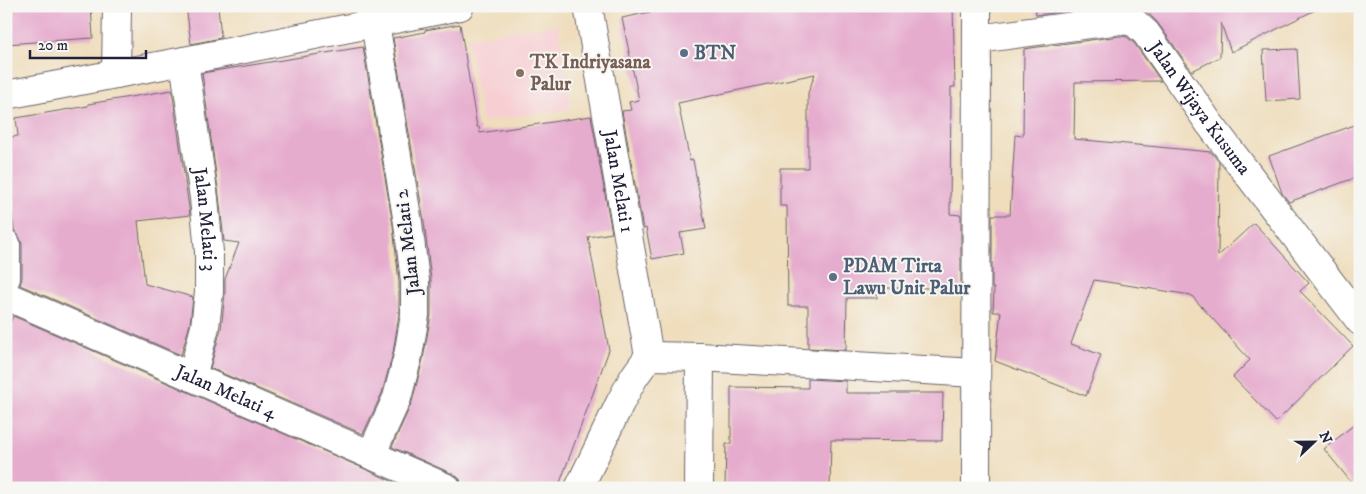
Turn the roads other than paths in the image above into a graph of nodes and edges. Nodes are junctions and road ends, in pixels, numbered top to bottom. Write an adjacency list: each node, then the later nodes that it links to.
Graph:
1 (117, 6): 8 (street)
2 (460, 6): 5 (street)
3 (588, 6): 14 (street, Jalan Melati 1)
4 (978, 6): 6 (street)
5 (375, 23): 7 (street); 18 (street, Jalan Melati 2)
6 (978, 39): 13 (street, Jalan Wijaya Kusuma); 16 (street)
7 (184, 61): 8 (street); 17 (street, Jalan Melati 3)
8 (116, 74): 9 (street)
9 (6, 94)
10 (6, 244): 11 (street)
11 (6, 278)
12 (6, 296): 17 (street, Jalan Melati 4)
13 (1360, 321)
14 (649, 356): 15 (street); 20 (street)
15 (700, 357): 16 (street); 21 (street)
16 (976, 373): 22 (street)
17 (192, 377): 18 (street, Jalan Melati 4)
18 (371, 455): 19 (street, Jalan Melati 4)
19 (446, 488)
20 (579, 488)
21 (699, 488)
22 (976, 488)

